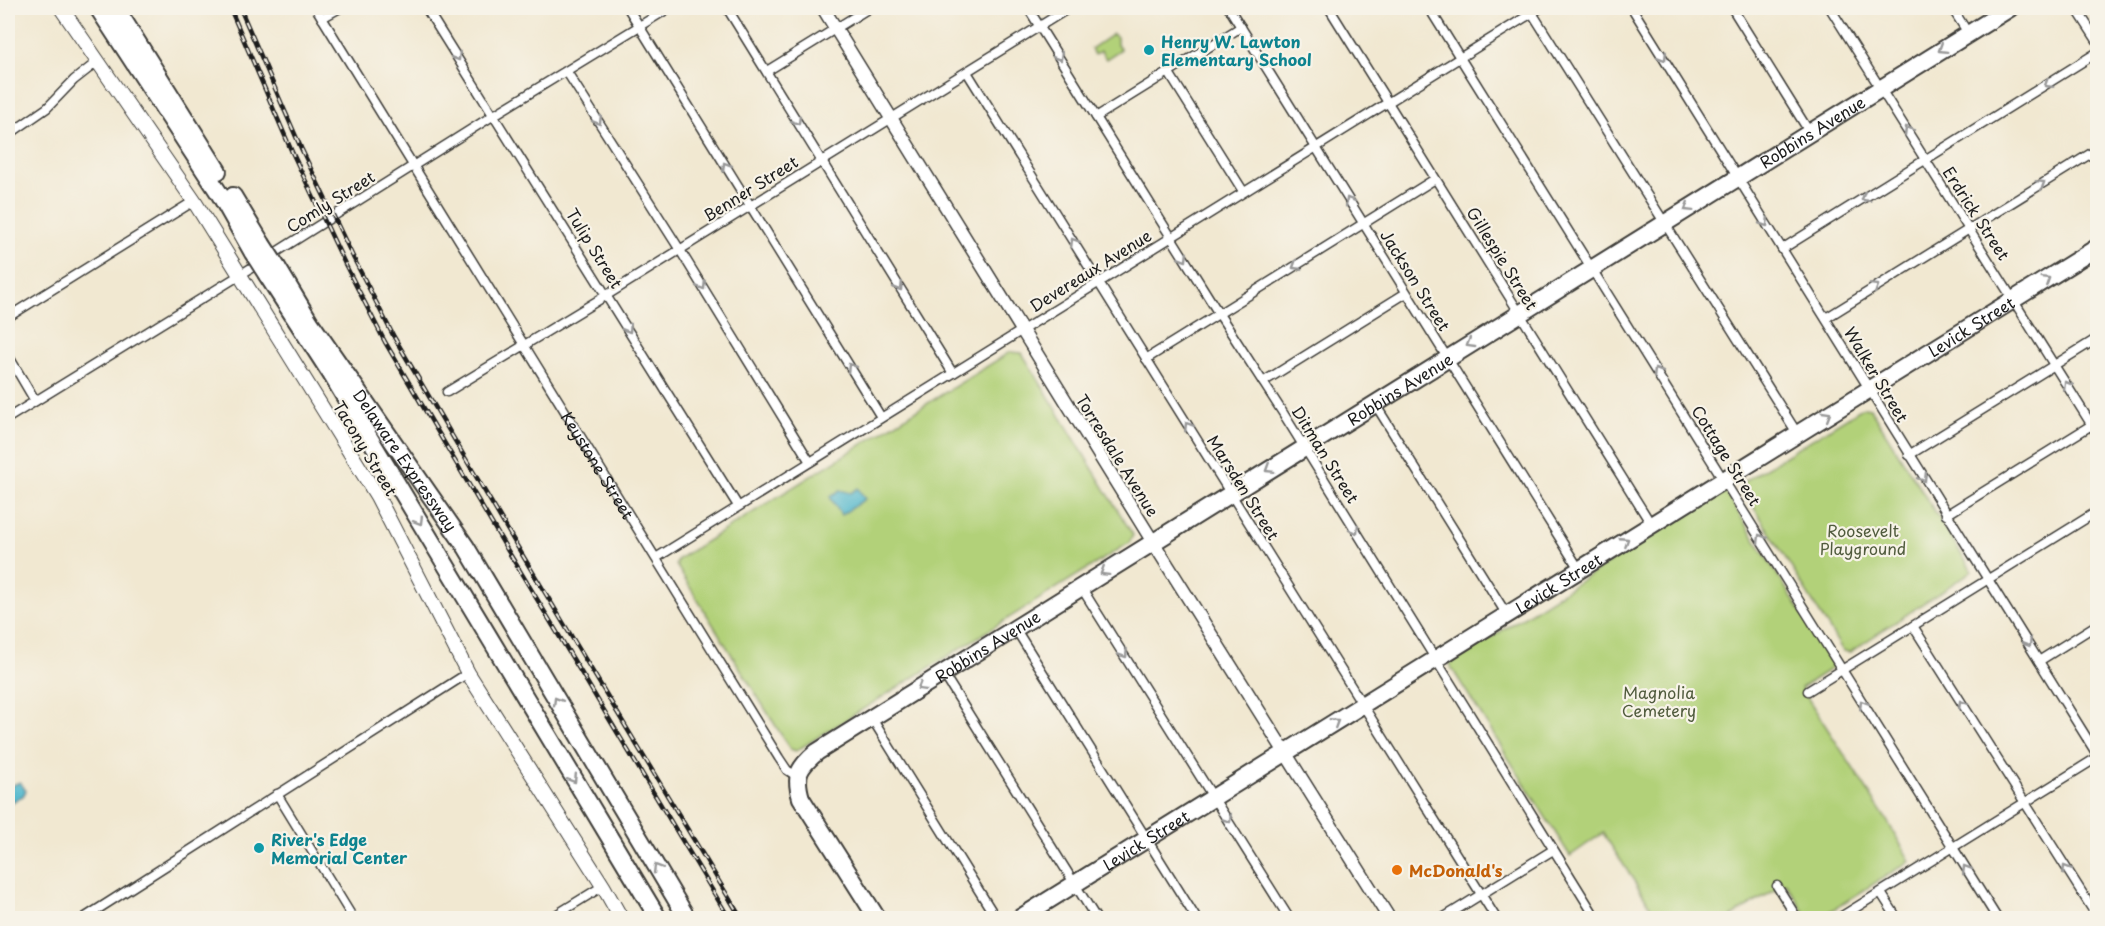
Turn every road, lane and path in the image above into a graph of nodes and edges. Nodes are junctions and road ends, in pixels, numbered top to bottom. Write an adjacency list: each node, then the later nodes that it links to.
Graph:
1 (61, 8): 33 (main road, Tacony Street)
2 (98, 8): 60 (highway, Delaware Expressway)
3 (116, 8): 60 (highway, Delaware Expressway)
4 (316, 8): 24 (street, Keystone Street)
5 (340, 8): 24 (street)
6 (426, 8): 40 (street, Tulip Street, one-way to 40)
7 (628, 8): 25 (street)
8 (669, 8): 25 (street, Comly Street)
9 (727, 8): 34 (street)
10 (823, 8): 28 (street, Torresdale Avenue)
11 (869, 8): 28 (street)
12 (1028, 8): 26 (street, Ditman Street)
13 (1069, 8): 26 (street, Benner Street)
14 (1228, 8): 27 (street, Jackson Street)
15 (1329, 8): 39 (street, Gillespie Street)
16 (1429, 8): 32 (street, Cottage Street)
17 (1632, 8): 50 (street, Walker Street, one-way to 50)
18 (1732, 8): 43 (street)
19 (1830, 8): 38 (street, Erdrick Street)
20 (1952, 8): 29 (street)
21 (2010, 8): 29 (highway, Robbins Avenue)
22 (2076, 8): 30 (street)
23 (1534, 9): 32 (street, Devereaux Avenue); 55 (street)
24 (322, 18): 49 (street, Keystone Street)
25 (639, 25): 35 (street, Comly Street); 54 (street, one-way to 25)
26 (1040, 26): 36 (street, Benner Street); 41 (street, Ditman Street, one-way to 41)
27 (1241, 27): 37 (street); 45 (street, Jackson Street)
28 (836, 28): 34 (street); 42 (street, Torresdale Avenue)
29 (1968, 33): 38 (highway, Robbins Avenue, one-way to 38)
30 (2097, 42)
31 (2097, 52): 47 (street, one-way to 47)
32 (1460, 56): 39 (street, Devereaux Avenue); 63 (street, Cottage Street)
33 (97, 62): 44 (street); 53 (main road, Tacony Street)
34 (767, 71): 48 (street, one-way to 48)
35 (567, 72): 40 (street, Comly Street); 62 (street, one-way to 62)
36 (967, 72): 42 (street, Benner Street); 66 (street, Marsden Street, one-way to 36)
37 (1169, 73): 41 (street); 52 (street)
38 (1881, 88): 43 (highway, Robbins Avenue); 47 (street, Erdrick Street, one-way to 38)
39 (1387, 101): 45 (street, Devereaux Avenue); 51 (street, Gillespie Street)
40 (494, 115): 49 (street, Comly Street); 68 (street, Tulip Street)
41 (1096, 117): 58 (street, Ditman Street)
42 (890, 118): 48 (street, Benner Street); 74 (street, Torresdale Avenue)
43 (1810, 133): 50 (highway, Robbins Avenue)
44 (8, 135)
45 (1316, 147): 52 (street, Devereaux Avenue); 56 (street, Jackson Street, one-way to 45)
46 (2097, 149): 57 (street, one-way to 46)
47 (1925, 160): 57 (street, Erdrick Street); 61 (street, one-way to 61)
48 (822, 162): 54 (street, Benner Street); 81 (street, one-way to 81)
49 (414, 166): 65 (street, Comly Street); 76 (street, Keystone Street)
50 (1738, 177): 55 (highway, Robbins Avenue, one-way to 55); 61 (street, Walker Street, one-way to 61)
51 (1435, 179): 56 (street); 71 (street, Gillespie Street)
52 (1243, 191): 58 (street, Devereaux Avenue)
53 (194, 201): 65 (main road, Tacony Street); 72 (street)
54 (751, 206): 62 (street, Benner Street); 87 (street, one-way to 54)
55 (1665, 222): 63 (highway, Robbins Avenue); 90 (street)
56 (1363, 224): 67 (street, Jackson Street); 70 (street, one-way to 70)
57 (1970, 229): 69 (street, Erdrick Street); 73 (street, one-way to 57)
58 (1171, 237): 66 (street, Devereaux Avenue); 70 (street, Ditman Street, one-way to 70)
59 (2097, 247): 69 (highway, Levick Street, one-way to 59)
60 (258, 248): 64 (highway, Delaware Expressway, bridge)
61 (1782, 249): 73 (street, Walker Street)
62 (680, 250): 68 (street, Benner Street); 94 (street, one-way to 94)
63 (1591, 268): 71 (highway, Robbins Avenue); 95 (street, Cottage Street, one-way to 63)
64 (272, 271): 137 (highway, Delaware Expressway, one-way to 137); 138 (highway, Delaware Expressway, one-way to 64)
65 (240, 275): 85 (street, Comly Street); 113 (main road, Tacony Street)
66 (1099, 282): 74 (street, Devereaux Avenue); 79 (street, Marsden Street)
67 (1406, 293): 78 (street, Jackson Street); 82 (street)
68 (607, 296): 76 (street, Benner Street); 97 (street, Tulip Street, one-way to 97)
69 (2014, 299): 80 (street, Erdrick Street); 83 (highway, Levick Street)
70 (1219, 314): 79 (street); 82 (street, Ditman Street)
71 (1521, 314): 78 (highway, Robbins Avenue, one-way to 78); 100 (street, Gillespie Street)
72 (8, 317)
73 (1826, 318): 83 (street, Walker Street)
74 (1021, 330): 81 (street, Devereaux Avenue); 101 (street, Torresdale Avenue)
75 (2097, 338): 80 (street)
76 (523, 345): 84 (street, Benner Street); 102 (street, Keystone Street)
77 (8, 355): 85 (street)
78 (1447, 357): 86 (highway, Robbins Avenue); 103 (street, Jackson Street)
79 (1146, 359): 96 (street, Marsden Street, one-way to 79)
80 (2054, 365): 89 (street, Erdrick Street, one-way to 80); 93 (street)
81 (952, 372): 87 (street, Devereaux Avenue)
82 (1263, 381): 92 (street, Ditman Street)
83 (1869, 389): 90 (highway, Levick Street, one-way to 83); 93 (street, Walker Street)
84 (447, 392)
85 (35, 401): 88 (street, Comly Street)
86 (1375, 404): 92 (highway, Robbins Avenue); 106 (street)
87 (881, 417): 94 (street, Devereaux Avenue)
88 (8, 418)
89 (2094, 423): 91 (street, Erdrick Street); 99 (street)
90 (1797, 433): 95 (highway, Levick Street)
91 (2097, 435)
92 (1304, 448): 96 (highway, Robbins Avenue, one-way to 96); 110 (street, Ditman Street, one-way to 110)
93 (1909, 455): 99 (street, Walker Street, one-way to 99)
94 (810, 462): 97 (street, Devereaux Avenue)
95 (1725, 479): 100 (highway, Levick Street); 112 (street, Cottage Street, one-way to 95)
96 (1230, 493): 101 (highway, Robbins Avenue); 116 (street, Marsden Street)
97 (738, 506): 102 (street, Devereaux Avenue)
98 (2097, 511): 104 (street)
99 (1946, 515): 104 (street, Walker Street)
100 (1651, 524): 103 (highway, Levick Street, one-way to 100)
101 (1153, 542): 105 (highway, Robbins Avenue, one-way to 105); 118 (street, Torresdale Avenue)
102 (656, 558): 120 (street, Keystone Street)
103 (1579, 569): 106 (highway, Levick Street)
104 (1987, 580): 108 (street); 111 (street, Walker Street, one-way to 111)
105 (1081, 587): 109 (highway, Robbins Avenue); 122 (street, one-way to 122)
106 (1507, 615): 110 (highway, Levick Street)
107 (2097, 624): 111 (street)
108 (1913, 626): 112 (street); 123 (street, one-way to 108)
109 (1016, 628): 114 (highway, Robbins Avenue); 124 (street)
110 (1436, 659): 116 (highway, Levick Street); 126 (street, Ditman Street)
111 (2039, 661): 119 (street, Walker Street)
112 (1842, 670): 115 (street); 125 (street, Cottage Street, one-way to 112)
113 (468, 673): 121 (street); 128 (main road, Tacony Street)
114 (943, 673): 117 (highway, Robbins Avenue, one-way to 117); 127 (street)
115 (1808, 691)
116 (1363, 704): 118 (highway, Levick Street, one-way to 116); 131 (street, Marsden Street)
117 (871, 717): 120 (highway, Robbins Avenue); 139 (street)
118 (1286, 753): 122 (highway, Levick Street); 144 (street, Torresdale Avenue)
119 (2097, 757): 123 (street)
120 (798, 777): 132 (highway, Keystone Street)
121 (276, 794): 133 (street); 134 (street)
122 (1214, 797): 124 (highway, Levick Street); 143 (street, one-way to 143)
123 (2024, 803): 125 (street); 152 (street, one-way to 123)
124 (1147, 838): 127 (highway, Levick Street); 142 (street)
125 (1953, 847): 130 (street); 151 (street, Cottage Street, one-way to 125)
126 (1553, 849): 131 (street); 147 (street, Ditman Street)
127 (1075, 883): 140 (highway, Levick Street); 141 (street)
128 (603, 886): 135 (street); 136 (main road, Tacony Street)
129 (1777, 886): 148 (street)
130 (1881, 893): 149 (street); 150 (street)
131 (1481, 896): 145 (street); 146 (street, Marsden Street)
132 (877, 916)
133 (84, 918)
134 (353, 918)
135 (551, 918)
136 (621, 918)
137 (658, 918)
138 (687, 918)
139 (996, 918)
140 (1020, 918)
141 (1096, 918)
142 (1196, 918)
143 (1289, 918)
144 (1389, 918)
145 (1443, 918)
146 (1496, 918)
147 (1596, 918)
148 (1797, 918)
149 (1839, 918)
150 (1897, 918)
151 (1997, 918)
152 (2097, 918)

